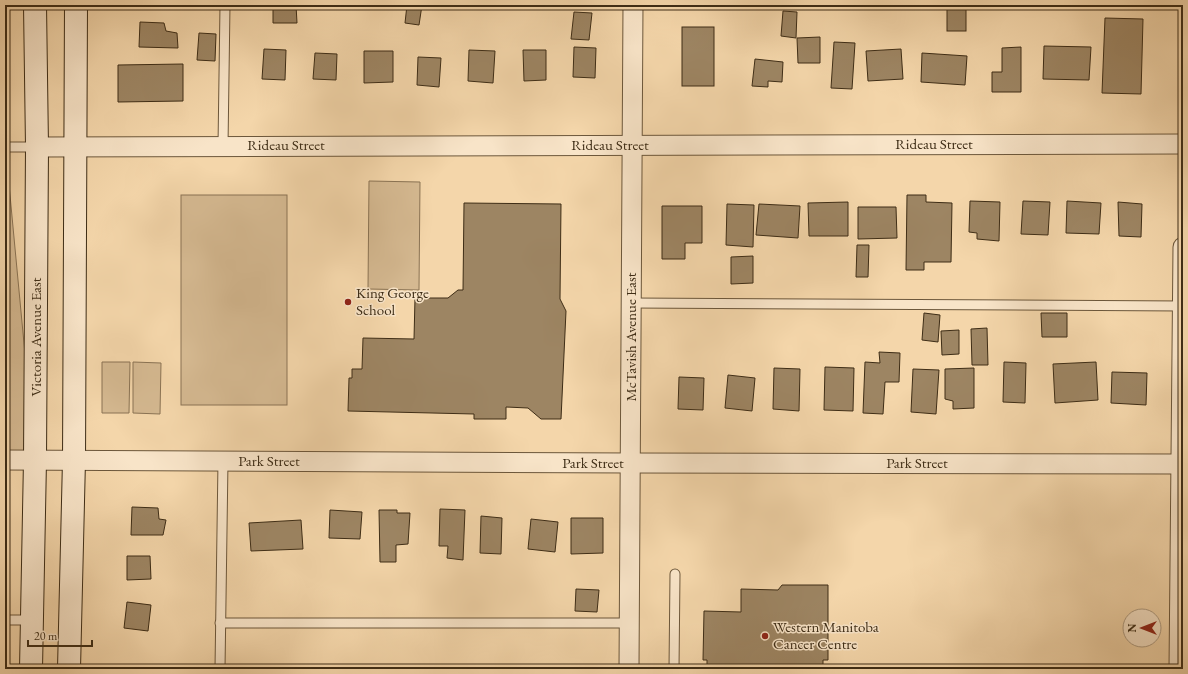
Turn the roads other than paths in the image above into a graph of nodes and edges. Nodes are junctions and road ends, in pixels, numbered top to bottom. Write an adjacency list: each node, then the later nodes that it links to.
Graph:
1 (34, 5): 10 (main road, Victoria Avenue East)
2 (76, 5): 7 (main road)
3 (224, 5): 8 (lane)
4 (633, 5): 6 (street, McTavish Avenue East)
5 (1183, 144): 6 (street, Rideau Street)
6 (631, 145): 8 (street, Rideau Street); 12 (street, McTavish Avenue East)
7 (76, 146): 8 (street, Rideau Street); 10 (street, Rideau Street); 16 (main road)
8 (223, 146)
9 (5, 147): 10 (lane)
10 (37, 147): 15 (main road, Victoria Avenue East)
11 (1183, 247): 13 (street)
12 (631, 304): 13 (lane); 18 (street, McTavish Avenue East)
13 (1182, 306): 19 (street)
14 (5, 460): 15 (street, Park Street)
15 (35, 460): 16 (street, Park Street); 22 (main road, Victoria Avenue East)
16 (74, 460): 17 (street, Park Street); 26 (main road)
17 (223, 461): 18 (street, Park Street); 24 (lane)
18 (630, 463): 19 (street, Park Street); 23 (street, McTavish Avenue East)
19 (1182, 464): 30 (street)
20 (675, 574): 29 (lane)
21 (5, 620): 22 (lane)
22 (32, 620): 25 (main road, Victoria Avenue East)
23 (629, 623): 24 (lane); 28 (street, McTavish Avenue East)
24 (220, 624): 27 (lane)
25 (31, 669)
26 (69, 669)
27 (220, 669)
28 (628, 669)
29 (674, 669)
30 (1178, 669)

